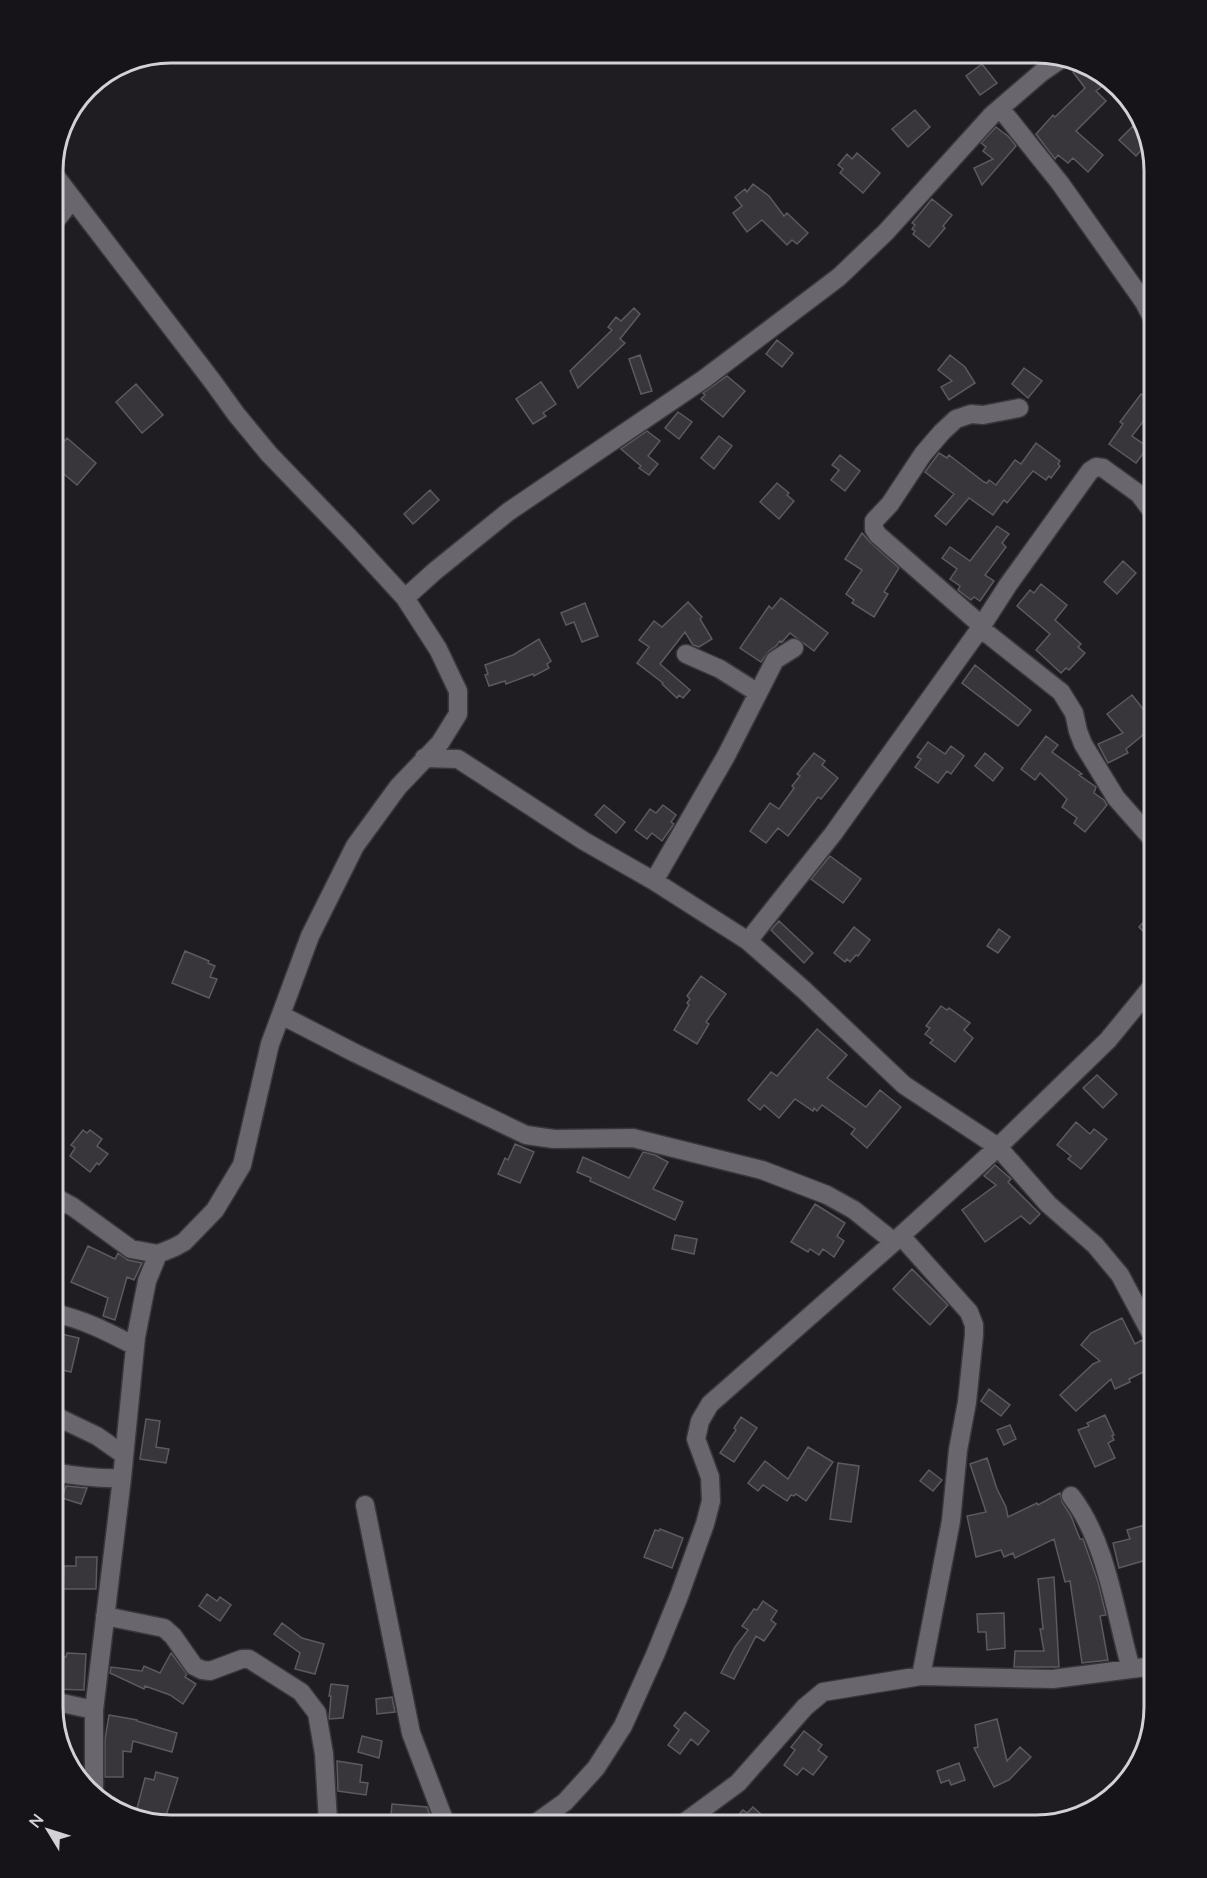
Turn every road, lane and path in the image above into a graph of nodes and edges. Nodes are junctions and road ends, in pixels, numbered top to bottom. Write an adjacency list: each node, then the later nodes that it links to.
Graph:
1 (1053, 64): 2 (street)
2 (1000, 108): 6 (street); 9 (street)
3 (63, 186): 4 (street)
4 (73, 199): 5 (street); 9 (street)
5 (63, 212)
6 (1144, 291)
7 (1019, 408): 10 (street)
8 (1144, 500): 10 (street)
9 (405, 598): 14 (street)
10 (980, 628): 17 (street); 19 (street)
11 (794, 648): 13 (street)
12 (686, 654): 13 (street)
13 (758, 693): 18 (street)
14 (458, 714): 15 (street); 16 (street)
15 (424, 758): 16 (street); 21 (street)
16 (458, 759): 18 (street)
17 (1144, 829)
18 (654, 881): 19 (street)
19 (748, 941): 22 (street)
20 (1144, 997): 22 (street)
21 (281, 1015): 24 (street); 25 (street)
22 (998, 1147): 24 (street); 27 (street)
23 (63, 1202): 25 (street)
24 (898, 1239): 38 (street); 44 (street)
25 (158, 1254): 28 (street)
26 (63, 1315): 28 (street)
27 (1144, 1319)
28 (135, 1347): 30 (street)
29 (63, 1420): 30 (street)
30 (124, 1455): 32 (street)
31 (63, 1474): 32 (street)
32 (122, 1478): 35 (street)
33 (1071, 1496): 37 (street)
34 (365, 1505): 43 (street)
35 (105, 1616): 40 (street); 42 (street)
36 (1144, 1667): 37 (street)
37 (1131, 1669): 38 (street)
38 (921, 1676): 45 (street)
39 (63, 1703): 40 (street)
40 (94, 1710): 41 (street)
41 (94, 1782)
42 (328, 1815)
43 (442, 1815)
44 (547, 1815)
45 (695, 1815)

